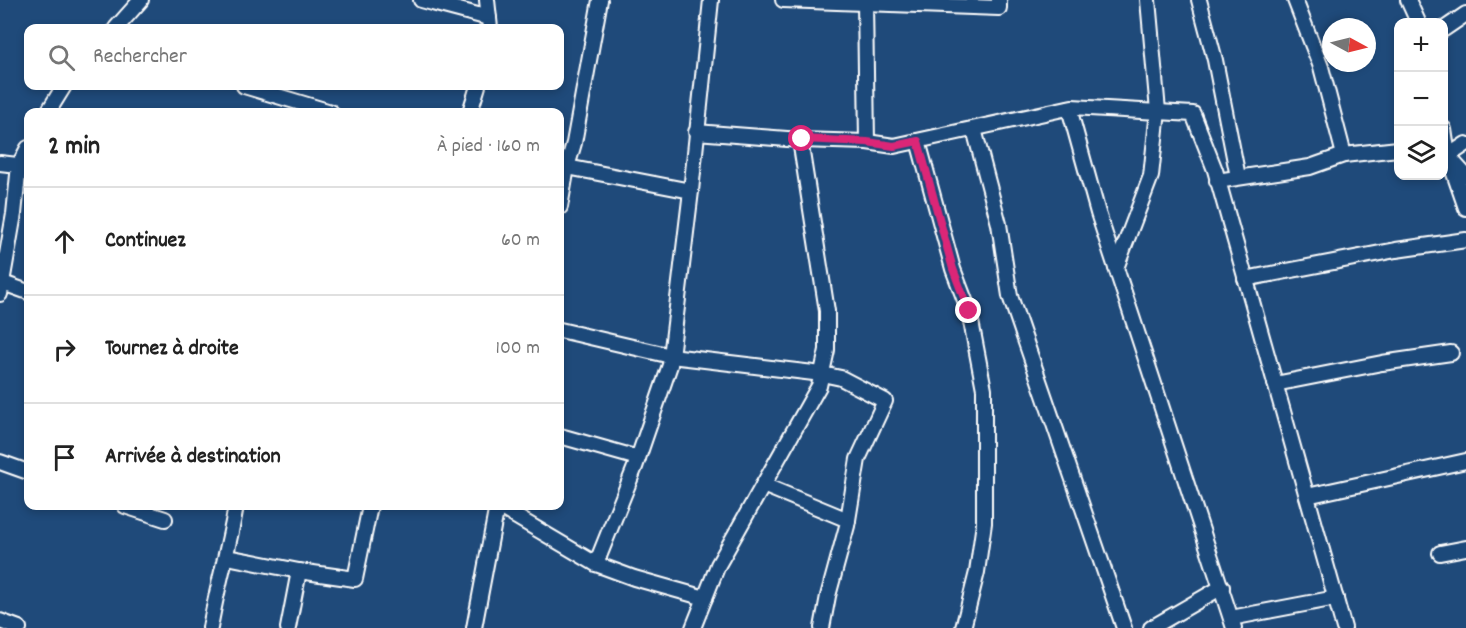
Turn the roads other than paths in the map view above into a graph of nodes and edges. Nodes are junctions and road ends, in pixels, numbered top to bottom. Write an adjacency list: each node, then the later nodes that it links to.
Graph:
1 (141, 0): 16 (street)
2 (421, 0): 15 (street)
3 (487, 0): 15 (street)
4 (600, 0): 37 (street)
5 (711, 0): 27 (street)
6 (783, 0): 12 (street)
7 (999, 0): 12 (street)
8 (1148, 0): 25 (street)
9 (1198, 0): 39 (street)
10 (1295, 0): 33 (street)
11 (1407, 0): 14 (street)
12 (865, 2): 30 (street)
13 (1466, 14): 17 (street)
14 (1416, 18)
15 (490, 23)
16 (120, 24)
17 (1448, 26)
18 (62, 90): 21 (street)
19 (257, 90): 22 (street)
20 (477, 90): 23 (street)
21 (50, 108)
22 (318, 108)
23 (471, 108)
24 (1069, 108): 25 (street); 26 (street); 45 (street)
25 (1158, 111): 40 (street); 45 (street)
26 (974, 129): 29 (street); 85 (street)
27 (696, 132): 28 (street); 42 (street)
28 (800, 140): 30 (street); 52 (street)
29 (918, 141): 30 (street); 84 (street)
30 (867, 142)
31 (1466, 144): 34 (street)
32 (1394, 150): 33 (street)
33 (1344, 156): 39 (street)
34 (1448, 156): 38 (street); 43 (street)
35 (0, 163): 36 (street)
36 (24, 165): 47 (street)
37 (567, 167): 41 (street); 42 (street)
38 (1466, 176)
39 (1238, 177): 40 (street)
40 (1218, 181): 46 (street)
41 (564, 184)
42 (691, 191): 51 (street)
43 (1466, 208)
44 (1466, 240): 46 (street)
45 (1116, 268): 73 (street)
46 (1245, 279): 53 (street)
47 (1, 288): 48 (street)
48 (24, 291)
49 (564, 331): 51 (street)
50 (1451, 353): 53 (street)
51 (671, 356): 52 (street); 55 (street)
52 (822, 374): 59 (street); 67 (street)
53 (1275, 384): 60 (street)
54 (564, 437): 55 (street)
55 (638, 458): 71 (street)
56 (1466, 461): 60 (street)
57 (0, 462): 58 (street)
58 (24, 471)
59 (763, 485): 67 (street); 74 (street)
60 (1307, 496): 75 (street)
61 (137, 510): 66 (street)
62 (235, 510): 70 (street)
63 (369, 510): 72 (street)
64 (496, 510): 81 (street)
65 (504, 510): 71 (street)
66 (165, 519)
67 (848, 520): 83 (street)
68 (1466, 548): 69 (street)
69 (1440, 553)
70 (227, 557): 72 (street); 79 (street)
71 (596, 564): 74 (street)
72 (299, 571): 80 (street)
73 (1222, 587): 77 (street); 86 (street)
74 (705, 598): 82 (street)
75 (1336, 598): 77 (street); 87 (street)
76 (0, 621): 78 (street)
77 (1233, 623)
78 (19, 628)
79 (210, 628)
80 (288, 628)
81 (474, 628)
82 (693, 628)
83 (822, 628)
84 (963, 628)
85 (1124, 628)
86 (1151, 628)
87 (1344, 628)

